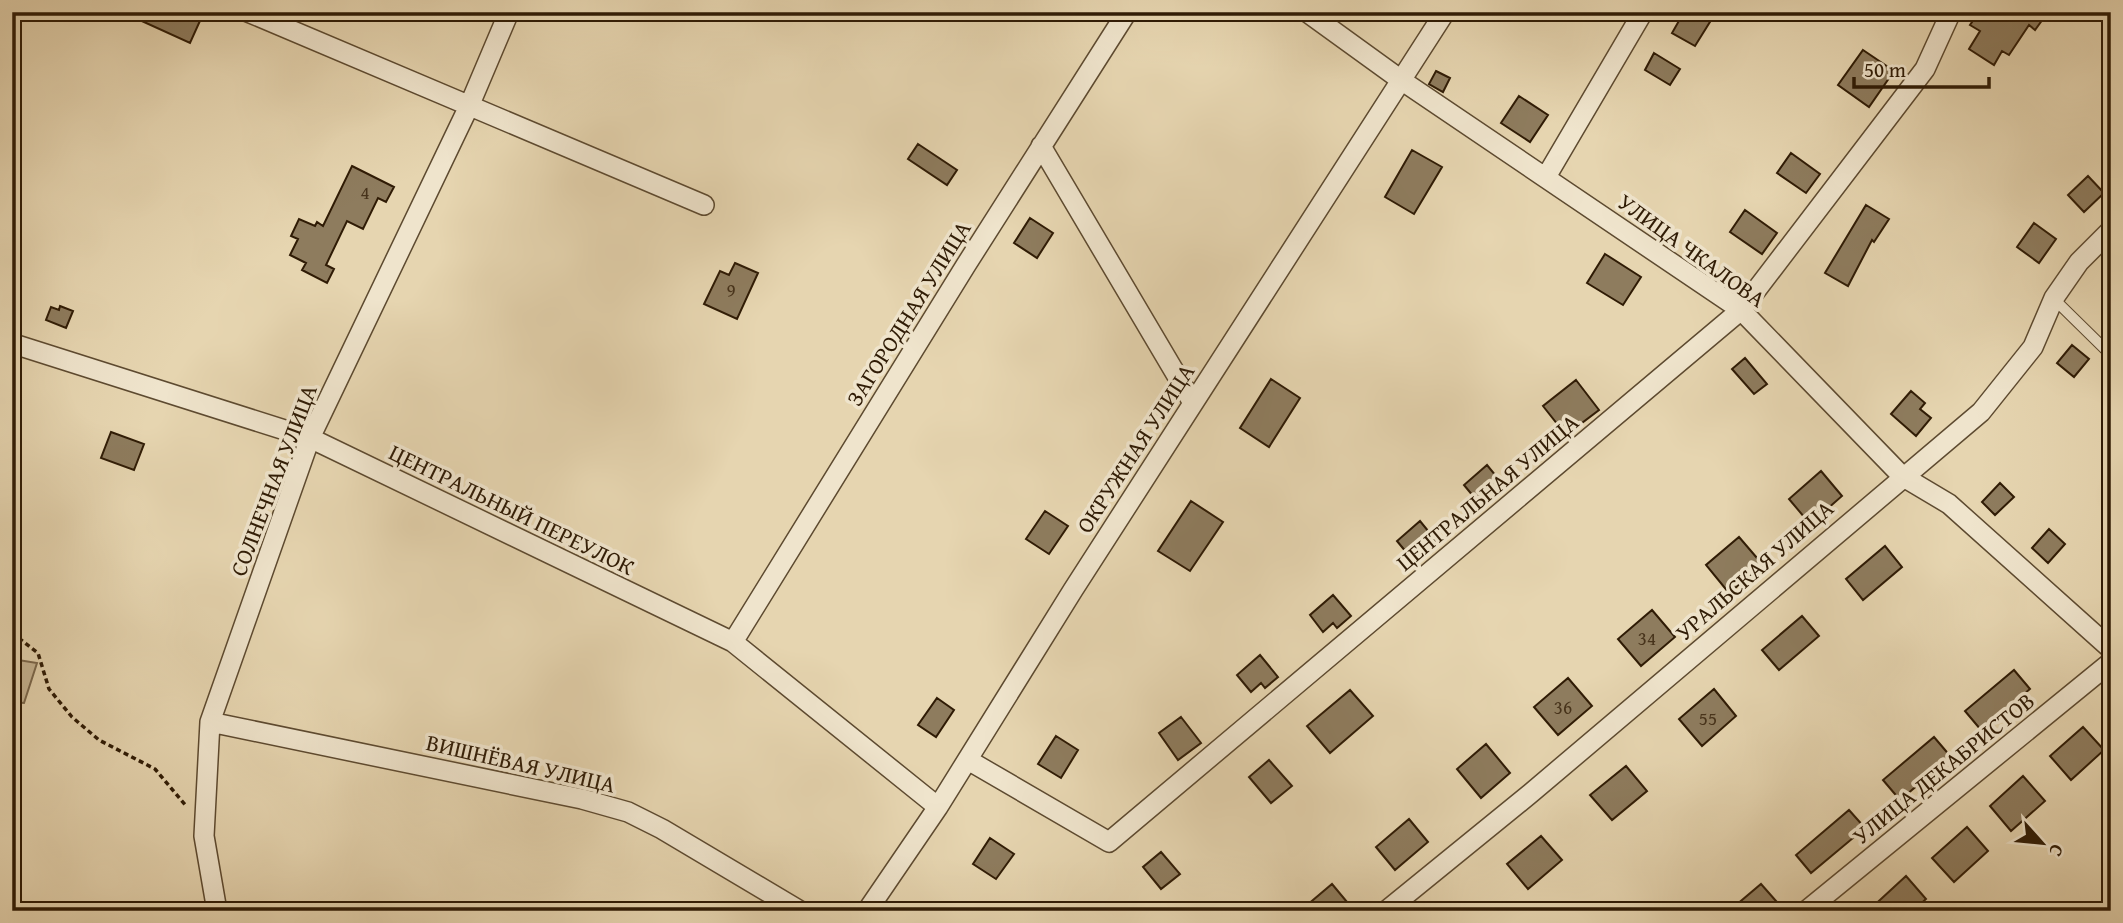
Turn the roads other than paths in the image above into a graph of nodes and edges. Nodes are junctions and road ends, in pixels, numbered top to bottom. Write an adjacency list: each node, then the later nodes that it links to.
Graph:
1 (248, 12): 9 (street)
2 (509, 12): 9 (street, СОЛНЕЧНАЯ УЛИЦА)
3 (1127, 12): 10 (street, ЗАГОРОДНАЯ УЛИЦА)
4 (1307, 12): 8 (street, УЛИЦА ЧКАЛОВА)
5 (1445, 12): 8 (street, ОКРУЖНАЯ УЛИЦА)
6 (1643, 12): 11 (street)
7 (1951, 12): 15 (street, ЦЕНТРАЛЬНАЯ УЛИЦА)
8 (1401, 80): 11 (street, УЛИЦА ЧКАЛОВА); 18 (street, ОКРУЖНАЯ УЛИЦА)
9 (470, 104): 12 (street); 19 (street, СОЛНЕЧНАЯ УЛИЦА)
10 (1041, 146): 18 (street); 21 (street, ЗАГОРОДНАЯ УЛИЦА)
11 (1546, 177): 15 (street, УЛИЦА ЧКАЛОВА)
12 (704, 205)
13 (2111, 230): 14 (street, УРАЛЬСКАЯ УЛИЦА)
14 (2054, 298): 17 (lane); 20 (street, УРАЛЬСКАЯ УЛИЦА)
15 (1741, 310): 20 (street, УЛИЦА ЧКАЛОВА); 25 (street, ЦЕНТРАЛЬНАЯ УЛИЦА)
16 (18, 345): 19 (street, ЦЕНТРАЛЬНЫЙ ПЕРЕУЛОК)
17 (2111, 355)
18 (1193, 403): 25 (street, ОКРУЖНАЯ УЛИЦА)
19 (310, 439): 21 (street, ЦЕНТРАЛЬНЫЙ ПЕРЕУЛОК); 24 (street, СОЛНЕЧНАЯ УЛИЦА)
20 (1902, 476): 22 (street, УЛИЦА ЧКАЛОВА); 30 (street, УРАЛЬСКАЯ УЛИЦА)
21 (733, 642): 26 (street, ЦЕНТРАЛЬНЫЙ ПЕРЕУЛОК)
22 (2111, 649)
23 (2111, 662): 31 (street, УЛИЦА ДЕКАБРИСТОВ)
24 (210, 722): 27 (street, СОЛНЕЧНАЯ УЛИЦА); 28 (street, ВИШНЁВАЯ УЛИЦА)
25 (968, 760): 26 (street, ОКРУЖНАЯ УЛИЦА)
26 (939, 807): 29 (street, ОКРУЖНАЯ УЛИЦА)
27 (217, 911)
28 (800, 911)
29 (867, 911)
30 (1386, 911)
31 (1806, 911)

